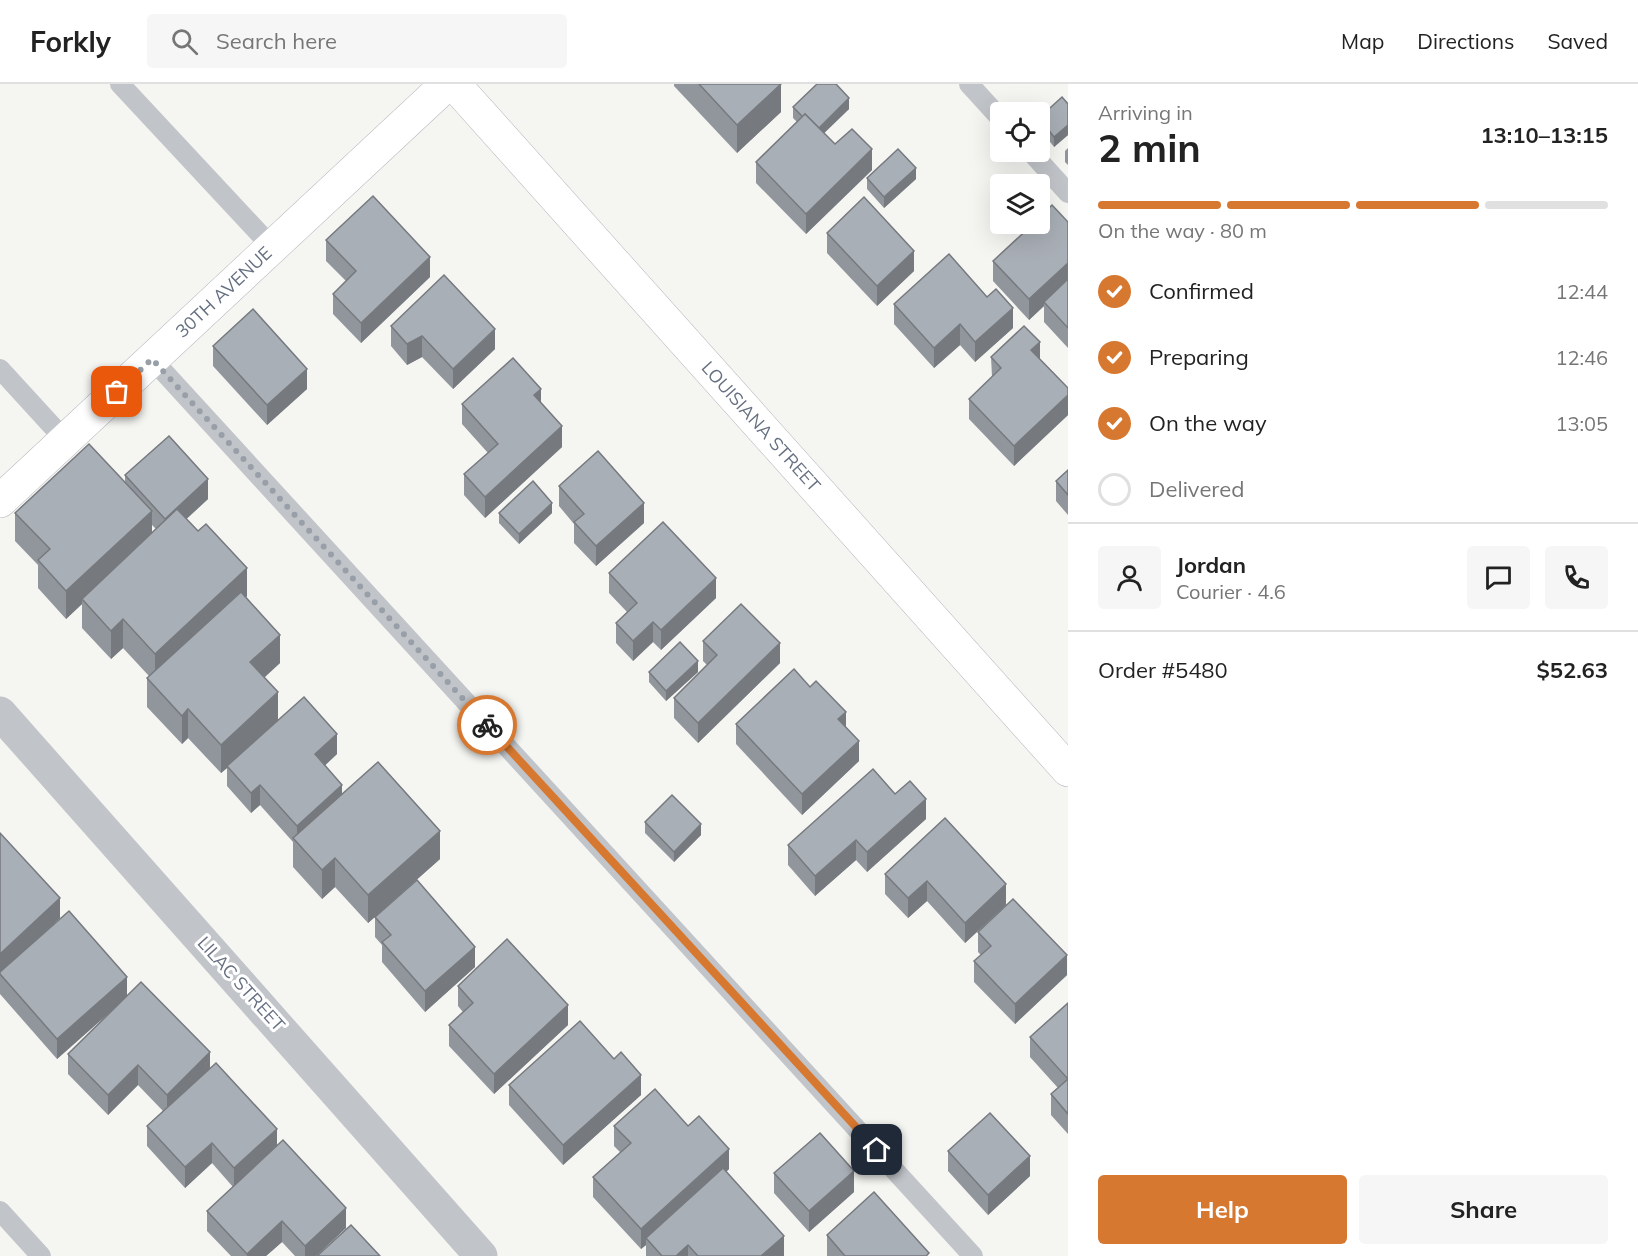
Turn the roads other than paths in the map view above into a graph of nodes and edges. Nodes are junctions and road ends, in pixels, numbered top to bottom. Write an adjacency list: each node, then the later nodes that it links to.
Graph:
1 (120, 84): 8 (lane)
2 (447, 84): 8 (street, 30TH AVENUE)
3 (454, 84): 14 (street, LOUISIANA STREET)
4 (969, 84): 5 (lane)
5 (990, 107)
6 (1039, 162): 7 (lane)
7 (1068, 193)
8 (272, 247): 9 (street, 30TH AVENUE)
9 (152, 359): 11 (street, 30TH AVENUE); 18 (lane)
10 (0, 369): 11 (lane)
11 (65, 440): 12 (street, 30TH AVENUE)
12 (0, 501)
13 (0, 713): 17 (street, LILAC STREET)
14 (1068, 770)
15 (0, 1210): 16 (lane)
16 (41, 1256)
17 (481, 1256)
18 (973, 1256)

